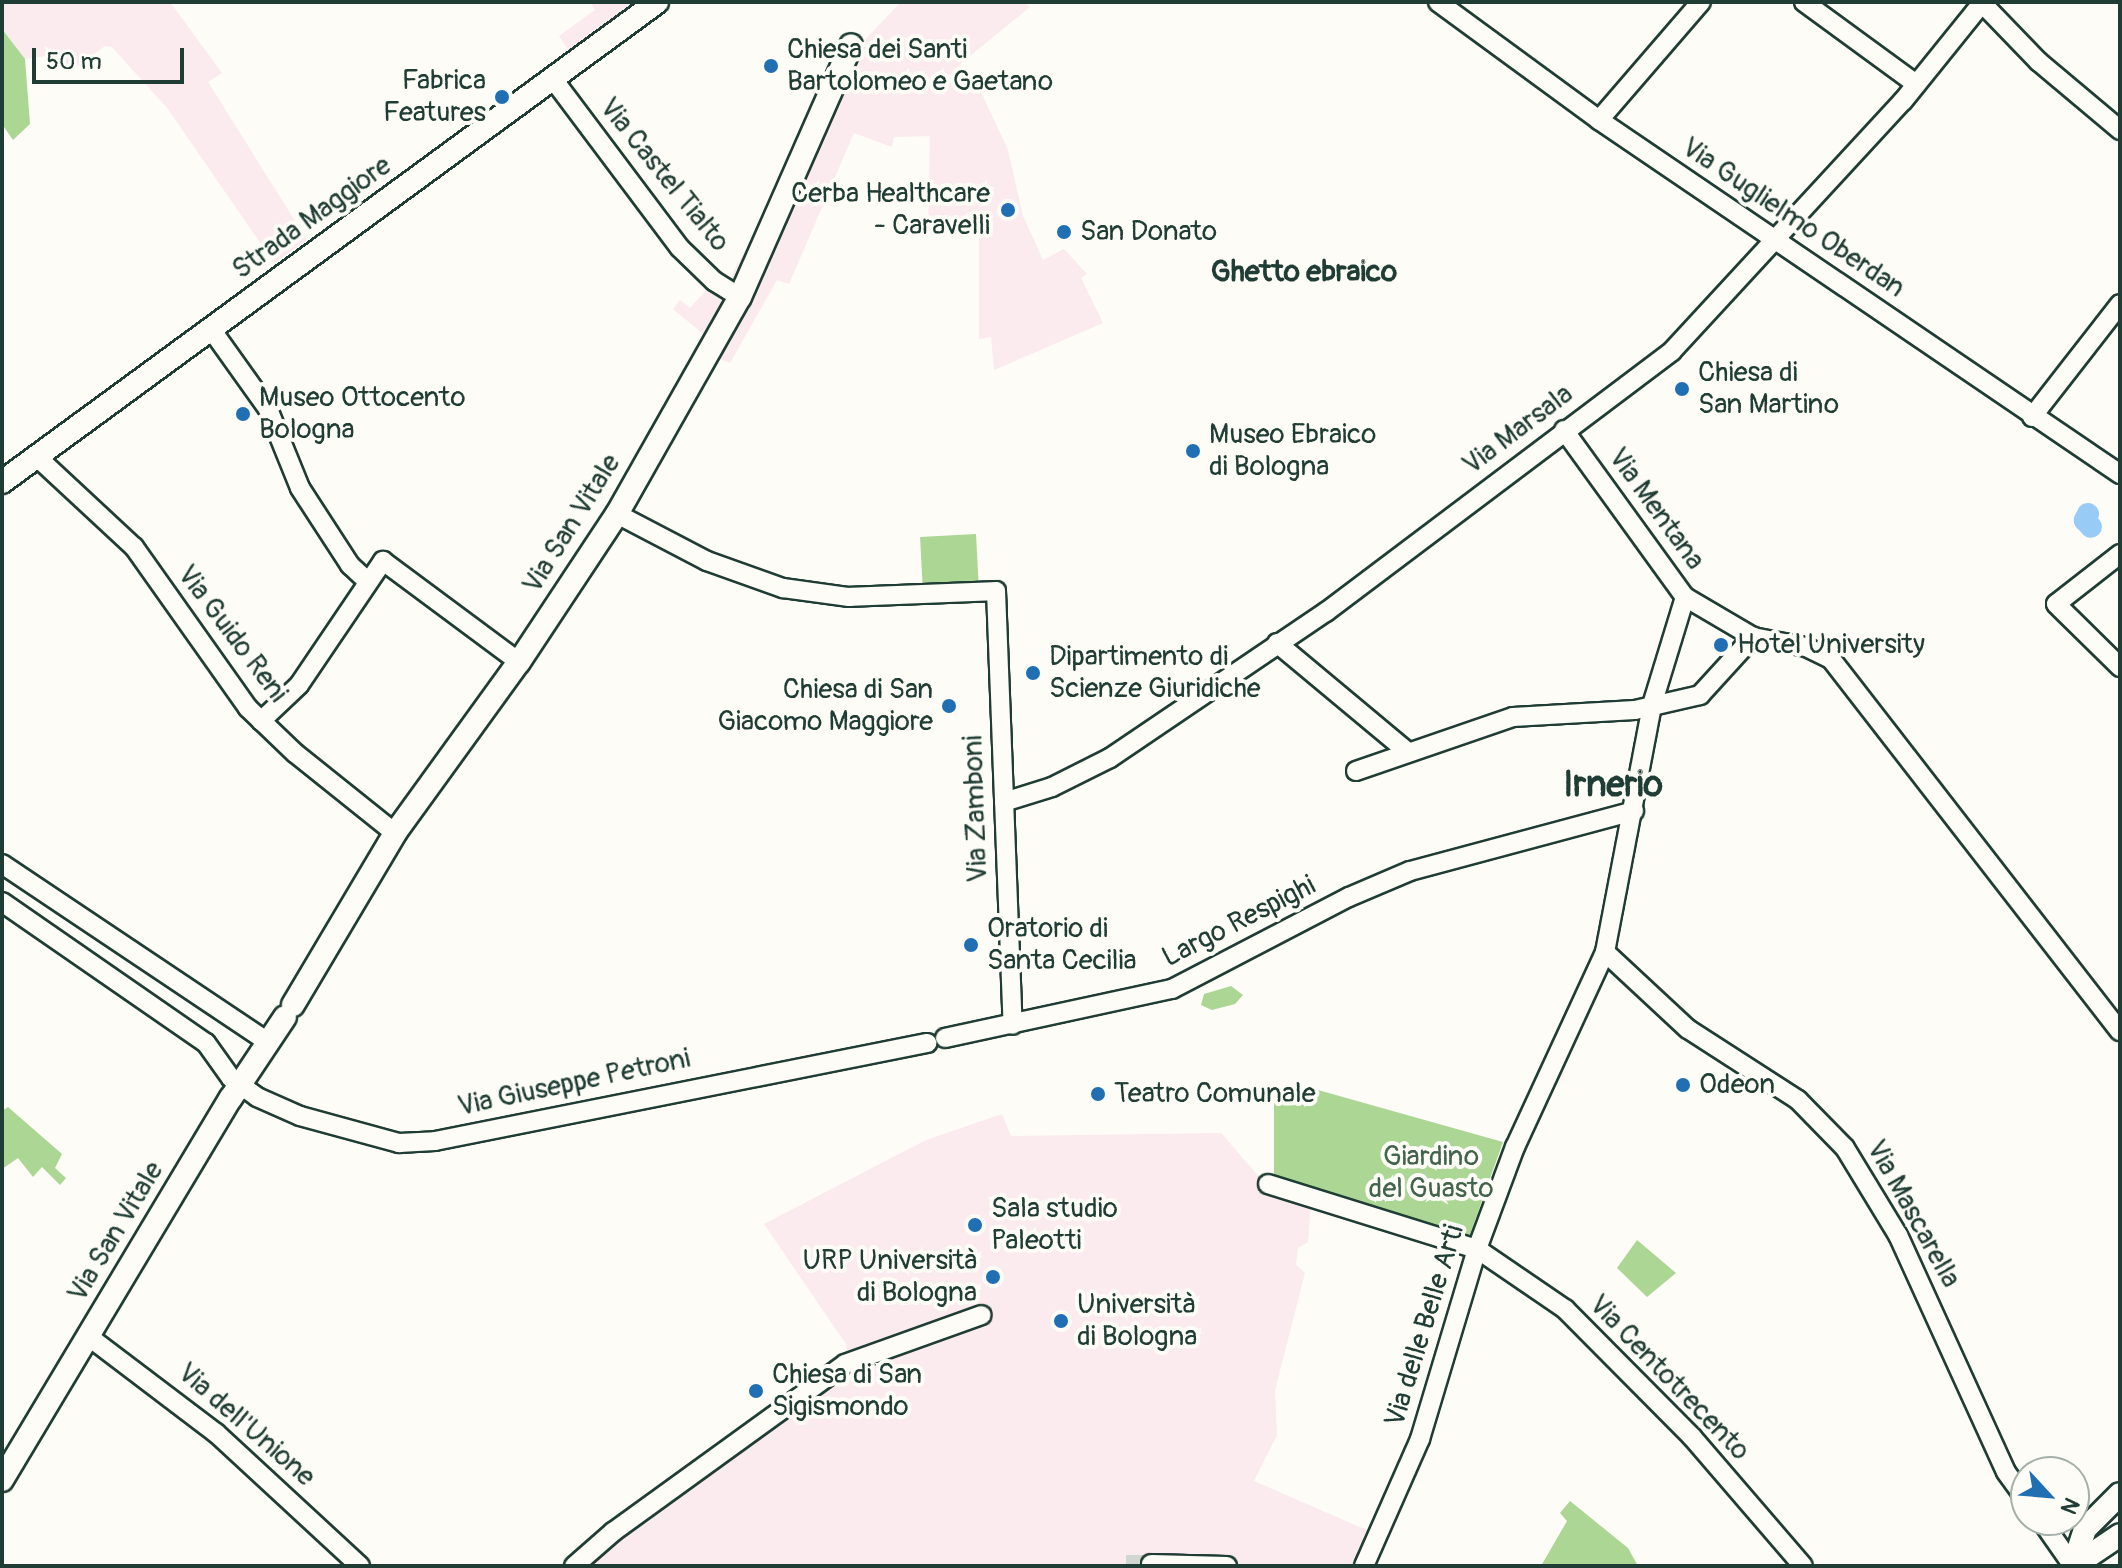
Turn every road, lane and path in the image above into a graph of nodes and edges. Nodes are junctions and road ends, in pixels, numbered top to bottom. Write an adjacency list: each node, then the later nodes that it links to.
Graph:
1 (657, 2): 7 (street, Strada Maggiore)
2 (1438, 2): 9 (street, Via Guglielmo Oberdan)
3 (1701, 2): 9 (street)
4 (1804, 2): 8 (street)
5 (1983, 2): 8 (street, Via Marsala); 10 (street)
6 (851, 45): 12 (street, Via San Vitale)
7 (553, 79): 12 (street, Via Castel Tialto); 14 (street, Strada Maggiore)
8 (1916, 84): 11 (street, Via Marsala)
9 (1599, 120): 11 (street, Via Guglielmo Oberdan)
10 (2120, 130)
11 (1774, 237): 15 (street, Via Guglielmo Oberdan); 16 (street, Via Marsala)
12 (740, 297): 20 (street, Via San Vitale)
13 (2120, 304): 15 (street)
14 (211, 329): 17 (street, Strada Maggiore); 22 (street)
15 (2032, 417): 18 (street, Via Guglielmo Oberdan)
16 (1564, 430): 23 (street, Via Mentana); 25 (street, Via Marsala)
17 (37, 457): 19 (street, Strada Maggiore); 29 (street, Via Guido Reni)
18 (2120, 474)
19 (2, 482)
20 (617, 514): 26 (street, Via San Vitale); 32 (street, Via Zamboni)
21 (2120, 554): 27 (street)
22 (367, 581): 26 (street); 29 (street)
23 (1685, 597): 24 (street, Via Mentana); 28 (street, Via delle Belle Arti)
24 (1753, 637): 28 (street); 41 (street, Via Mentana)
25 (1277, 643): 30 (street); 32 (street, Via Marsala)
26 (519, 662): 34 (street, Via San Vitale)
27 (2120, 667)
28 (1652, 705): 30 (street); 33 (street, Via delle Belle Arti)
29 (261, 721): 34 (street, Via Guido Reni)
30 (1408, 752): 31 (street)
31 (1356, 771)
32 (1004, 802): 40 (street, Via Zamboni)
33 (1634, 811): 37 (street, Via delle Belle Arti); 40 (street, Largo Respighi)
34 (395, 833): 43 (street, Via San Vitale)
35 (2, 864): 38 (street)
36 (2, 902): 39 (street)
37 (1605, 952): 46 (street, Via delle Belle Arti); 49 (street, Via Mascarella)
38 (156, 970): 39 (street); 43 (street)
39 (137, 999): 44 (street)
40 (1013, 1025): 42 (street, Largo Respighi)
41 (2120, 1031)
42 (936, 1041): 44 (street, Via Giuseppe Petroni)
43 (268, 1042): 44 (street, Via San Vitale)
44 (240, 1087): 48 (street, Via San Vitale)
45 (1268, 1184): 46 (street, Via Centotrecento)
46 (1477, 1249): 58 (street, Via delle Belle Arti); 59 (street, Via Centotrecento)
47 (982, 1315): 56 (street)
48 (88, 1336): 50 (street, Via San Vitale); 55 (street, Via dell'Unione)
49 (2010, 1478)
50 (2, 1480)
51 (2120, 1494): 60 (street)
52 (2120, 1535): 60 (street)
53 (2052, 1536): 60 (street)
54 (1151, 1564): 57 (street)
55 (360, 1566)
56 (574, 1566)
57 (1227, 1566)
58 (1364, 1566)
59 (1803, 1566)
60 (2074, 1566)

